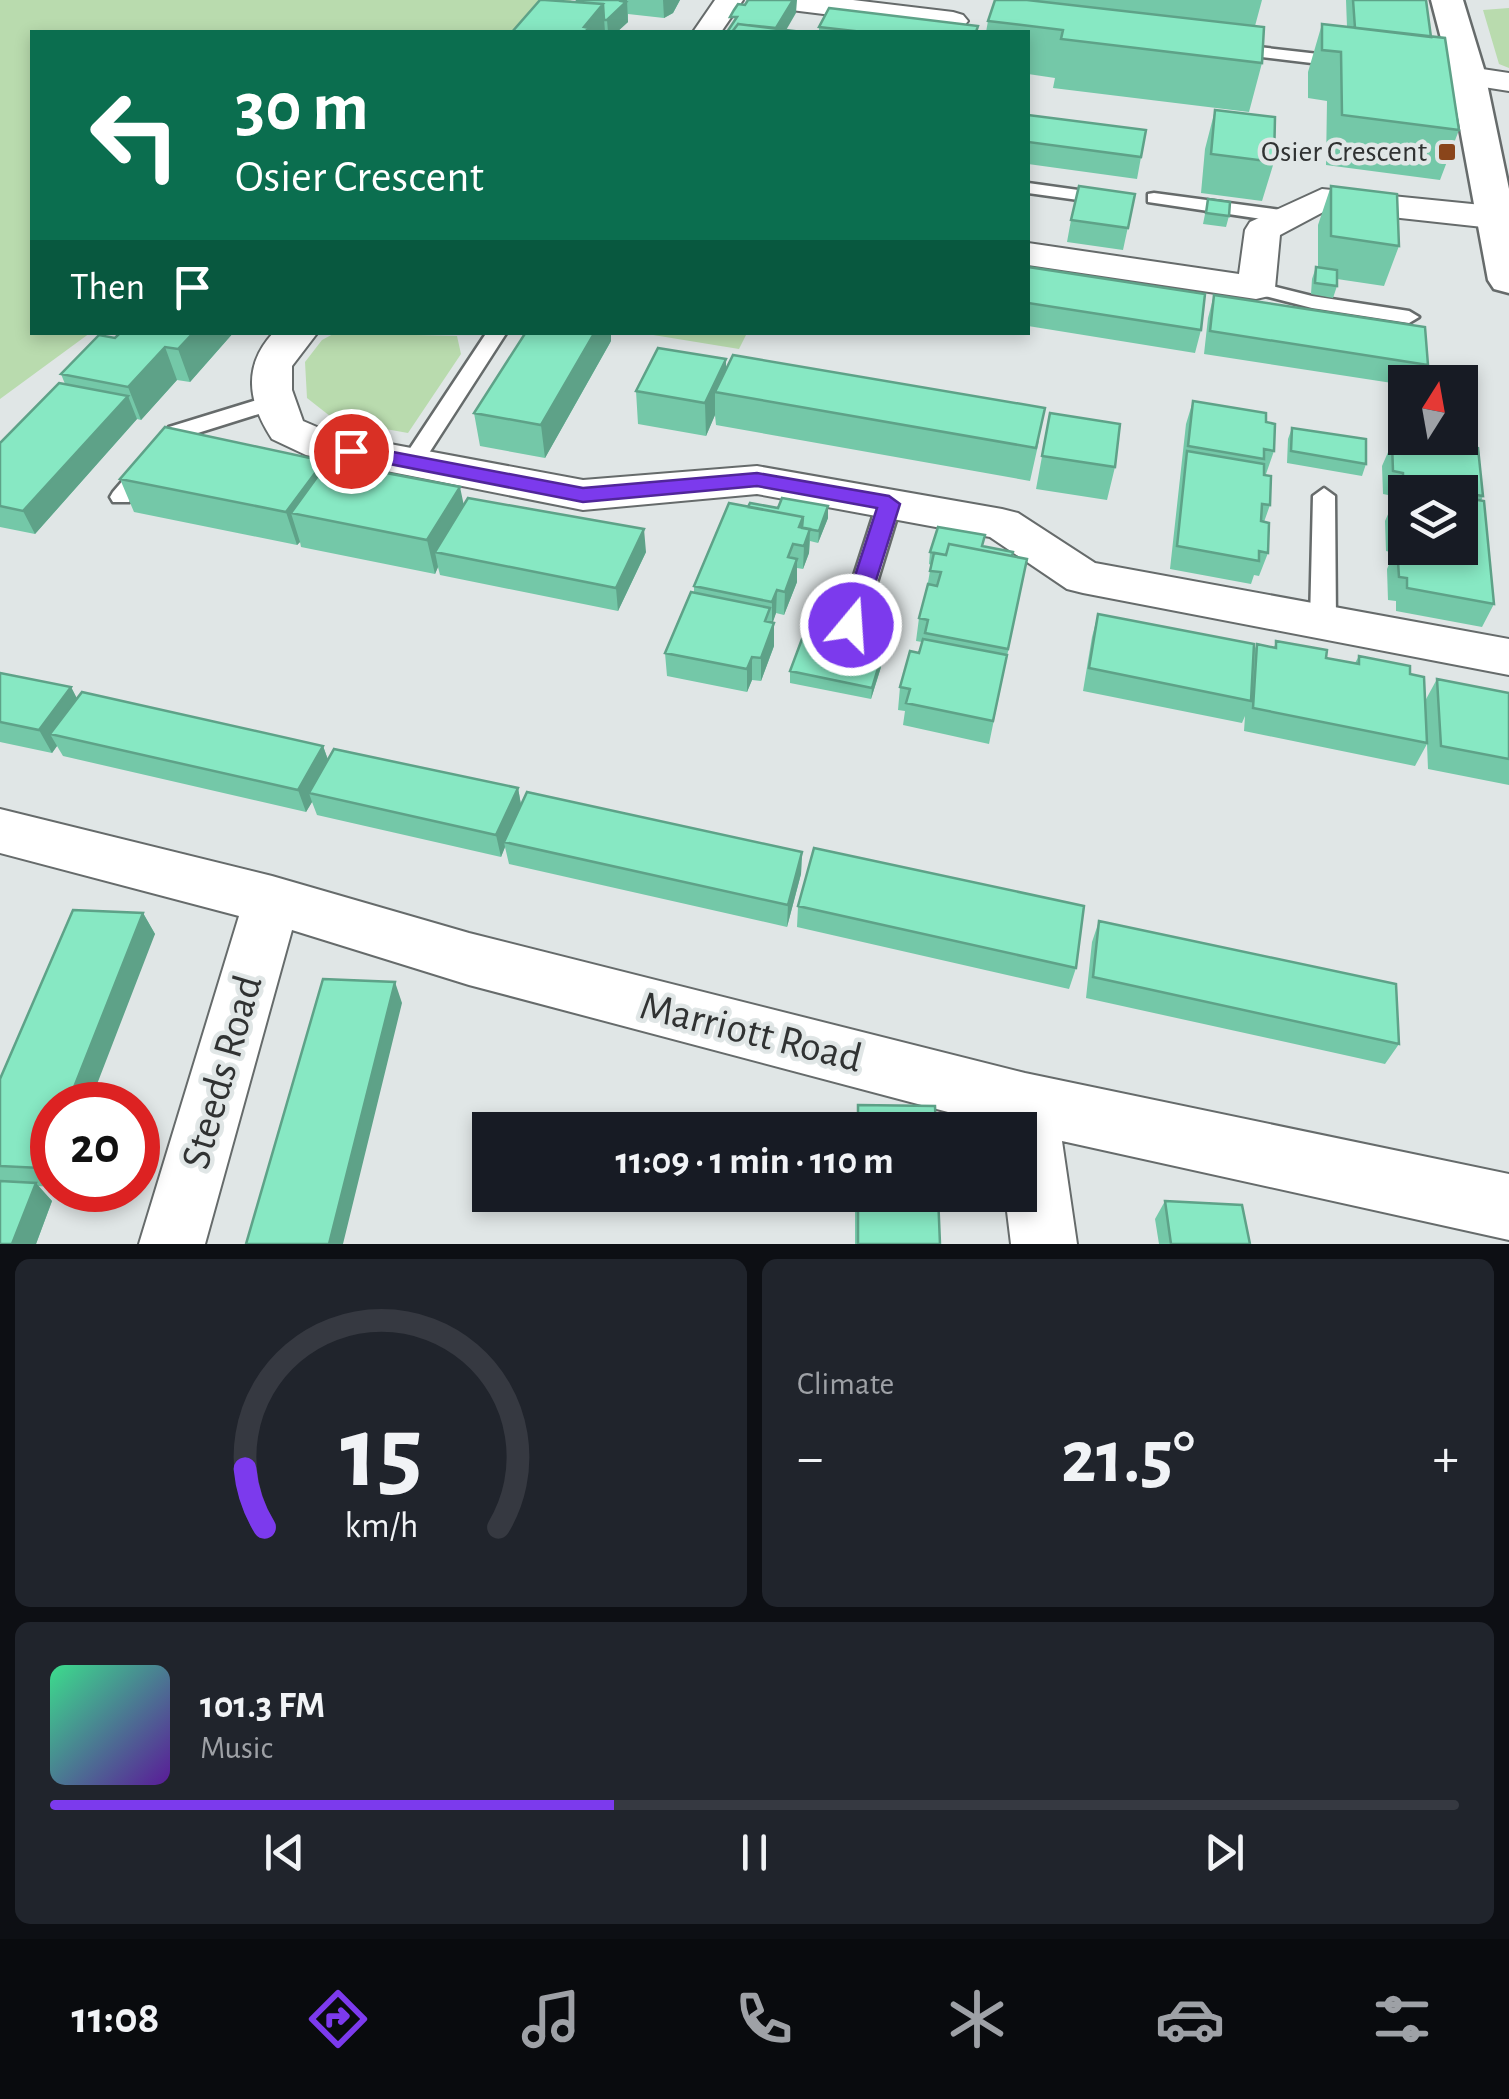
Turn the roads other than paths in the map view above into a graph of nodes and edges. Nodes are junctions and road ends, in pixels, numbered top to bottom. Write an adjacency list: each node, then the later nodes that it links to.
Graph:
1 (728, 0): 6 (street)
2 (782, 0): 4 (street)
3 (1447, 0): 9 (street)
4 (864, 5): 5 (street)
5 (953, 20)
6 (708, 30)
7 (1101, 34): 8 (lane)
8 (1356, 63)
9 (1460, 75): 10 (street); 14 (street)
10 (1509, 82)
11 (1030, 188): 13 (lane)
12 (1154, 198): 15 (lane)
13 (1125, 202)
14 (1492, 216): 15 (street); 17 (street)
15 (1288, 217): 18 (street)
16 (1030, 254): 18 (street)
17 (1509, 280)
18 (1256, 288): 19 (lane)
19 (1409, 317)
20 (296, 335): 22 (street)
21 (495, 335): 23 (lane)
22 (273, 402): 23 (street); 24 (lane)
23 (412, 462): 26 (street)
24 (122, 496)
25 (1324, 496): 27 (lane)
26 (889, 504): 27 (street); 28 (lane)
27 (1322, 622): 29 (street)
28 (851, 625)
29 (1509, 657)
30 (0, 831): 31 (street, Marriott Road)
31 (272, 900): 32 (street, Marriott Road); 34 (street, Steeds Road)
32 (1026, 1103): 33 (street, Marriott Road); 35 (street)
33 (1509, 1207)
34 (172, 1244)
35 (1044, 1244)

